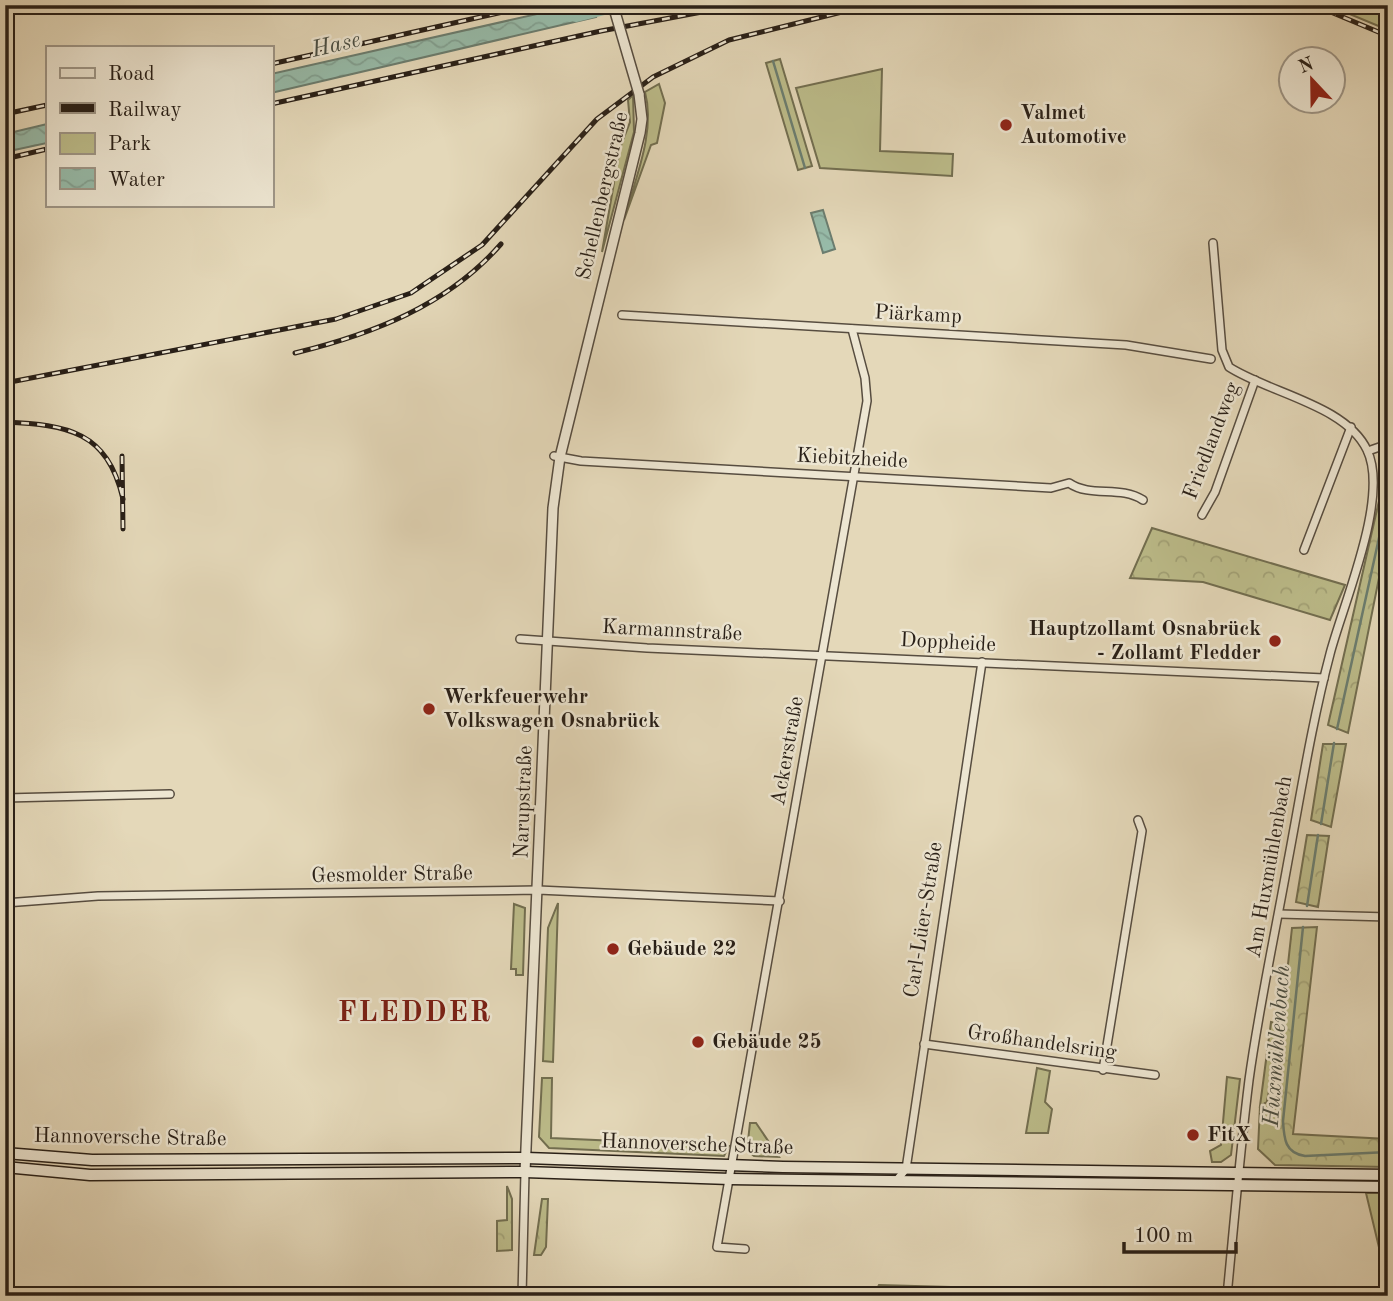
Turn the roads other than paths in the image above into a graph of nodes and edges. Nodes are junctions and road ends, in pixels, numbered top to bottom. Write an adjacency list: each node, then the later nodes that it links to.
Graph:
1 (613, 5): 3 (street, Schellenbergstraße, bridge)
2 (1213, 243): 7 (street, Am Huxmühlenbach)
3 (593, 314): 11 (street, Narupstraße)
4 (622, 315): 5 (street, Piärkamp)
5 (852, 329): 6 (street, Piärkamp); 12 (street, Ackerstraße)
6 (1212, 359)
7 (1255, 380): 8 (street, Am Huxmühlenbach); 14 (street, Friedlandweg)
8 (1351, 427): 10 (street, Am Huxmühlenbach); 15 (street)
9 (1388, 444): 10 (street)
10 (1368, 451): 20 (street, Am Huxmühlenbach)
11 (557, 456): 12 (street, Kiebitzheide); 17 (street, Narupstraße)
12 (854, 477): 13 (street, Kiebitzheide); 18 (street, Ackerstraße)
13 (1143, 499)
14 (1202, 516)
15 (1304, 550)
16 (520, 639): 17 (street, Karmannstraße)
17 (548, 641): 18 (street, Karmannstraße); 24 (street, Narupstraße)
18 (822, 656): 19 (street, Doppheide); 25 (street, Ackerstraße)
19 (982, 662): 20 (street, Doppheide); 29 (street, Carl-Lüer-Straße)
20 (1324, 678): 27 (street, Am Huxmühlenbach)
21 (170, 794): 22 (street)
22 (5, 798)
23 (1138, 820): 30 (street)
24 (538, 890): 25 (street, Gesmolder Straße); 26 (street, Gesmolder Straße); 33 (street, Narupstraße)
25 (780, 901): 34 (street, Ackerstraße)
26 (5, 903)
27 (1279, 914): 28 (street); 38 (street, Am Huxmühlenbach)
28 (1388, 916)
29 (924, 1044): 30 (street, Großhandelsring); 36 (street, Carl-Lüer-Straße)
30 (1103, 1070): 31 (street, Großhandelsring)
31 (1155, 1075)
32 (5, 1153): 33 (main road, Hannoversche Straße)
33 (526, 1158): 34 (main road, Hannoversche Straße); 37 (street, Narupstraße)
34 (733, 1166): 36 (main road, Hannoversche Straße); 40 (street, Ackerstraße)
35 (5, 1167): 37 (main road, Hannoversche Straße)
36 (906, 1169): 38 (main road, Hannoversche Straße); 41 (street)
37 (525, 1172): 40 (main road, Hannoversche Straße); 45 (street, Narupstraße)
38 (1239, 1173): 39 (main road, Hannoversche Straße); 42 (street, Am Huxmühlenbach)
39 (1388, 1175)
40 (730, 1179): 41 (main road, Hannoversche Straße); 44 (street, Hannoversche Straße)
41 (896, 1181): 42 (main road, Hannoversche Straße)
42 (1238, 1185): 43 (main road, Hannoversche Straße); 46 (street, Am Huxmühlenbach)
43 (1388, 1187)
44 (745, 1249)
45 (522, 1296)
46 (1227, 1296)

